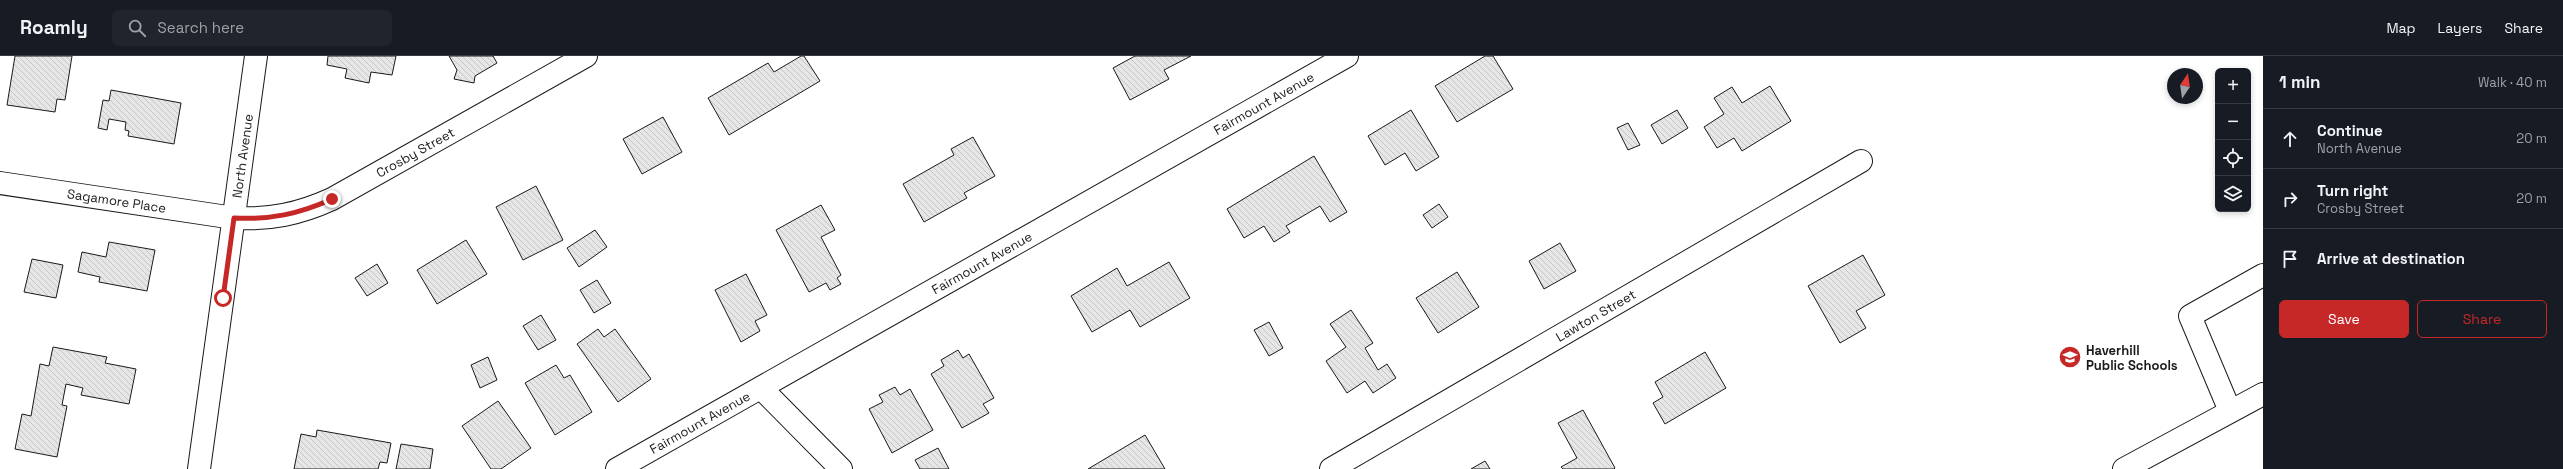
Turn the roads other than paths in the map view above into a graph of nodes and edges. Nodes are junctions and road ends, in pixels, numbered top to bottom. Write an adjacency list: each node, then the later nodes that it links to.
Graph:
1 (256, 56): 6 (street, North Avenue)
2 (586, 56): 6 (street, Crosby Street)
3 (1347, 56): 8 (street, Fairmount Avenue)
4 (1861, 161): 14 (street, Lawton Street)
5 (0, 183): 6 (street, Sagamore Place)
6 (234, 218): 11 (street, North Avenue)
7 (2263, 275): 10 (street)
8 (761, 388): 12 (street, Fairmount Avenue); 13 (street)
9 (2263, 394): 10 (street)
10 (2230, 411): 15 (street)
11 (199, 469)
12 (617, 469)
13 (841, 469)
14 (1331, 469)
15 (2124, 469)

